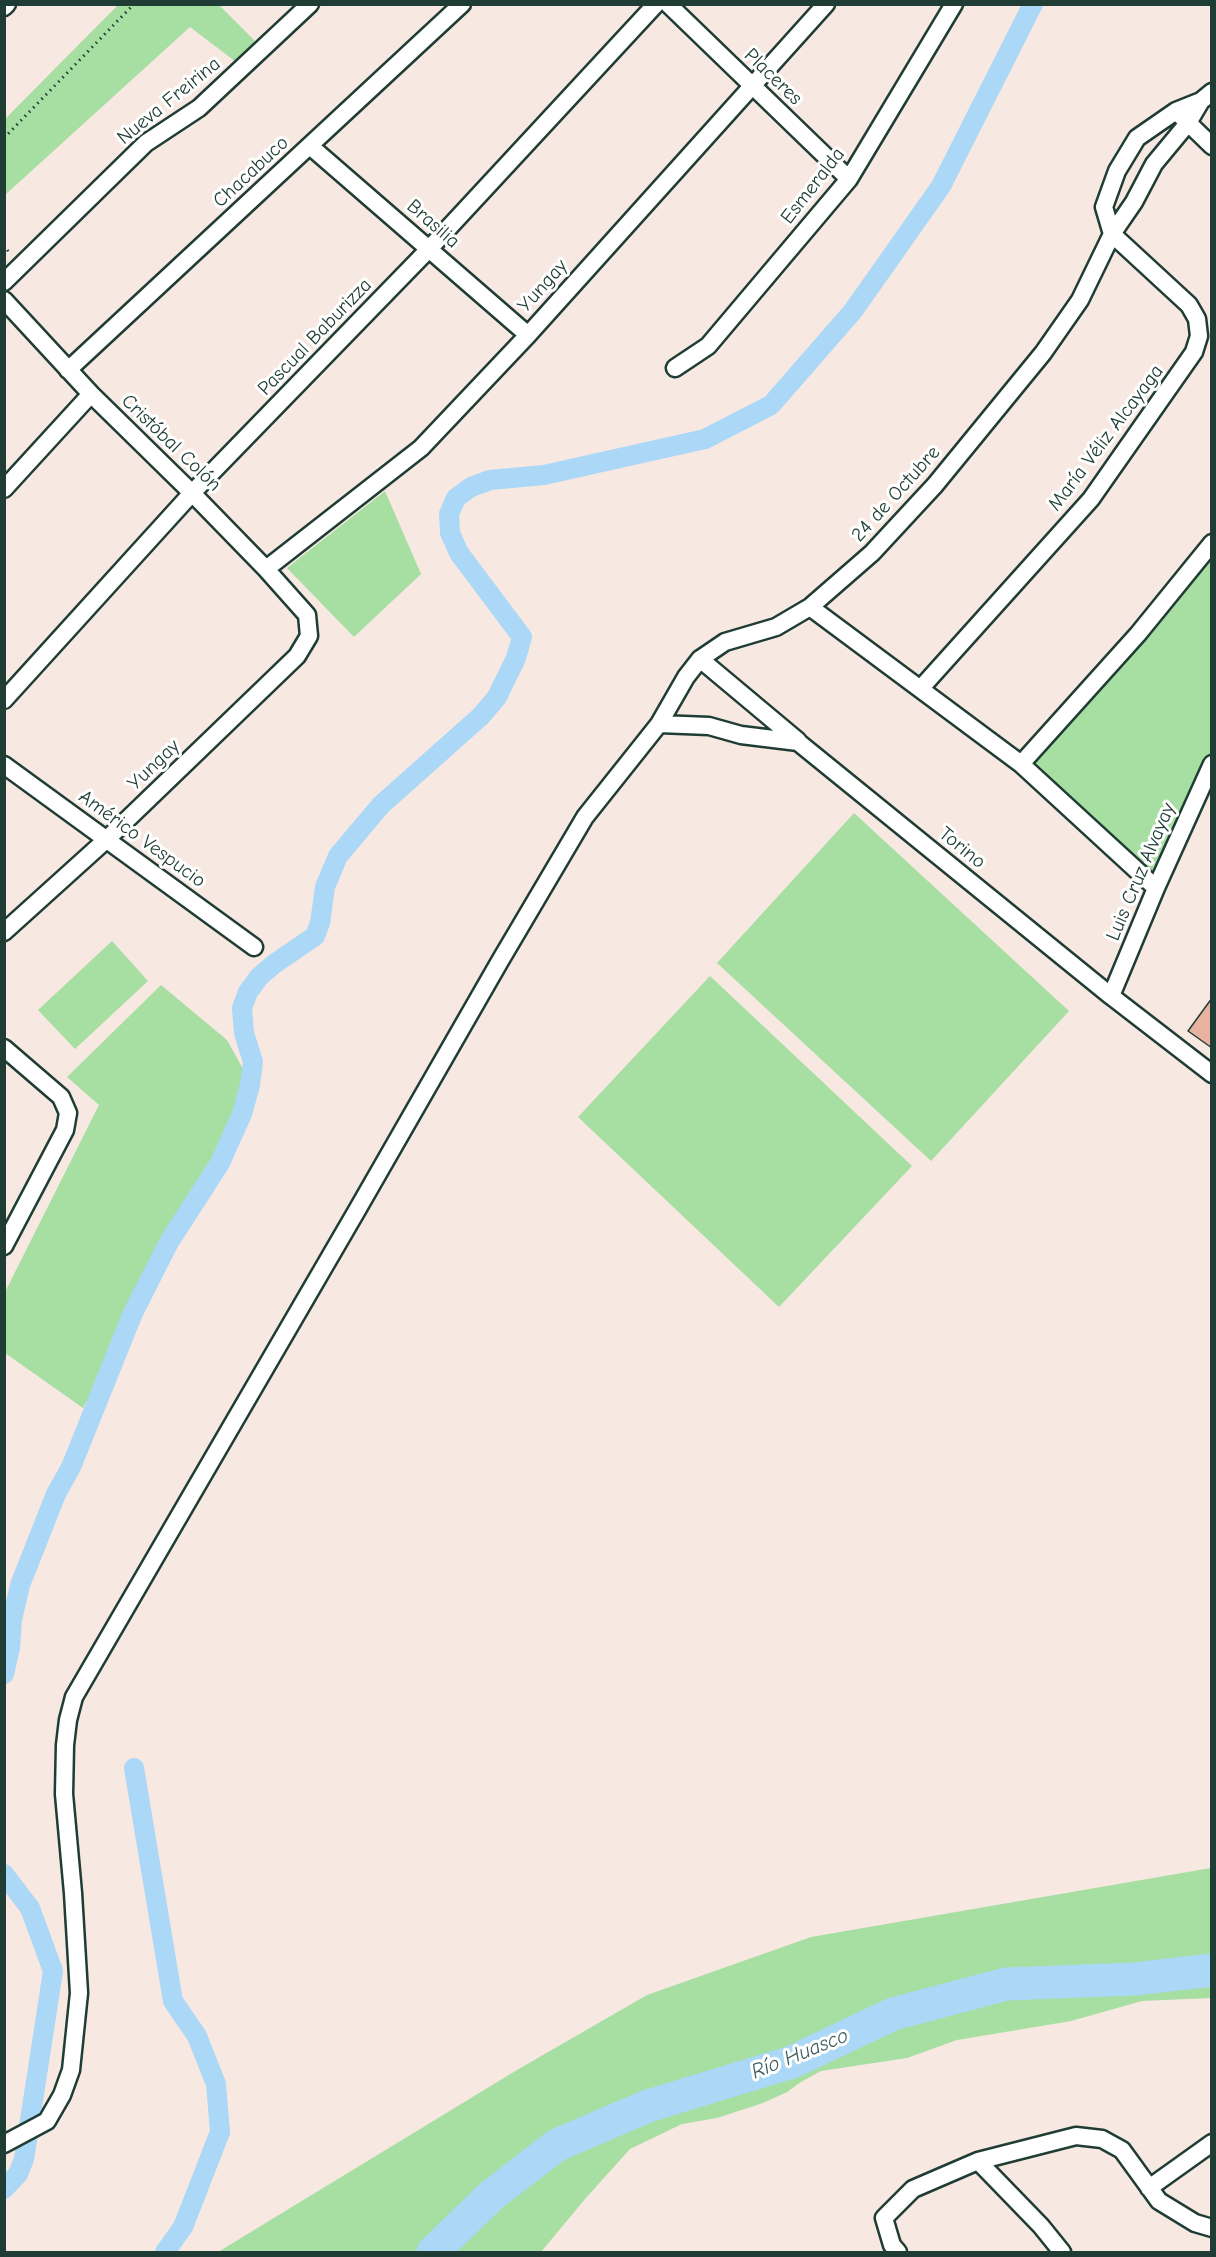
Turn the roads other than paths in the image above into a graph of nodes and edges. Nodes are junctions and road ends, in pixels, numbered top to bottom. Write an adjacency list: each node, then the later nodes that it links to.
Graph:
1 (310, 4): 15 (street, Nueva Freirina)
2 (462, 4): 10 (street, Chacabuco)
3 (656, 4): 14 (street, Pascual Baburizza)
4 (668, 4): 7 (street, Placeres)
5 (826, 4): 7 (street, Yungay)
6 (954, 4): 12 (street, Esmeralda)
7 (751, 86): 12 (street, Placeres); 17 (street, Yungay)
8 (1206, 96): 9 (street, 24 de Octubre)
9 (1182, 117): 11 (street); 13 (street, 24 de Octubre); 13 (street, 24 de Octubre)
10 (310, 146): 14 (street, Brasilia); 19 (street, Chacabuco)
11 (1212, 146)
12 (849, 179): 18 (street, Esmeralda)
13 (1112, 234): 25 (street, 24 de Octubre); 28 (street, María Véliz Alcayaga)
14 (429, 249): 17 (street, Brasilia); 22 (street, Pascual Baburizza)
15 (4, 282)
16 (4, 300): 19 (street, Cristóbal Colón)
17 (528, 335): 24 (street, Yungay)
18 (675, 368)
19 (68, 370): 20 (street, Cristóbal Colón)
20 (91, 394): 21 (street); 22 (street, Cristóbal Colón)
21 (4, 489)
22 (192, 493): 24 (street, Cristóbal Colón); 29 (street, Pascual Baburizza)
23 (1212, 543): 32 (street)
24 (266, 569): 26 (street, Cristóbal Colón)
25 (810, 607): 27 (street, 24 de Octubre); 28 (street)
26 (307, 615): 35 (street, Yungay)
27 (700, 659): 30 (street, 24 de Octubre); 31 (street, Torino)
28 (921, 688): 32 (street)
29 (4, 700)
30 (658, 724): 31 (street); 44 (street, 24 de Octubre)
31 (798, 742): 39 (street, Torino)
32 (1021, 764): 36 (street)
33 (1212, 764): 36 (street, Luis Cruz Alvayay)
34 (4, 765): 35 (street, Américo Vespucio)
35 (107, 840): 37 (street, Yungay); 38 (street, Américo Vespucio)
36 (1156, 888): 39 (street, Luis Cruz Alvayay)
37 (4, 933)
38 (254, 947)
39 (1111, 996): 41 (street, Torino)
40 (4, 1048): 42 (street)
41 (1212, 1074)
42 (4, 1246)
43 (1212, 2142): 46 (street)
44 (4, 2144)
45 (978, 2161): 46 (street); 48 (street); 49 (street)
46 (1149, 2187): 47 (street)
47 (1212, 2228)
48 (898, 2253)
49 (1062, 2253)

